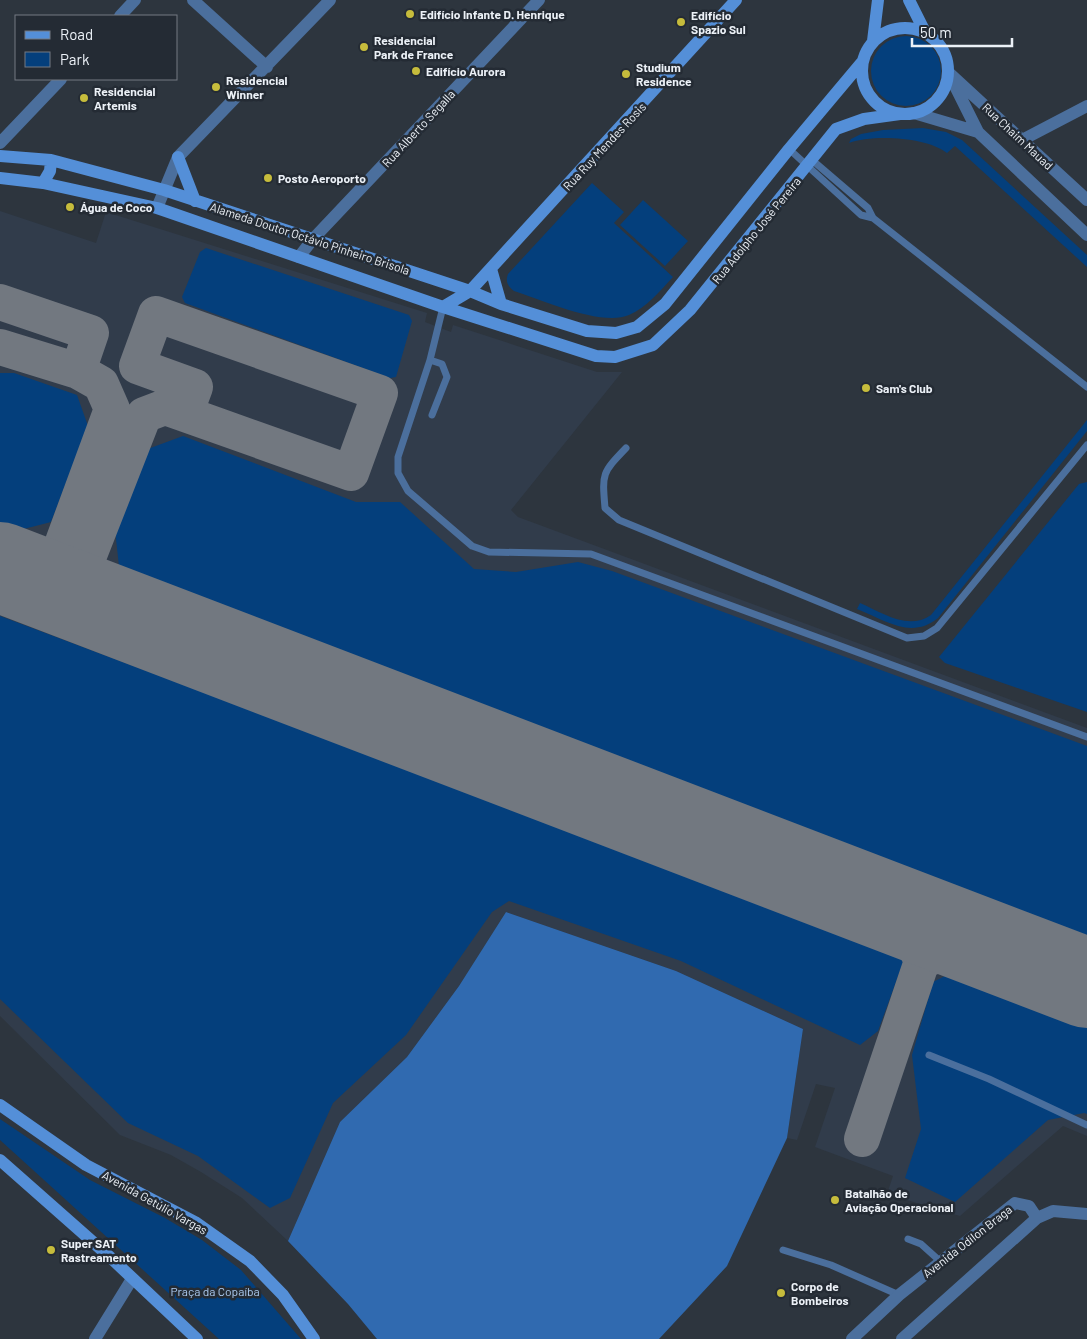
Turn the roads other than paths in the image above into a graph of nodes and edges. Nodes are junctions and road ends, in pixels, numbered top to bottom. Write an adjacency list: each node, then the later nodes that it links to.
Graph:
1 (135, 0): 8 (street)
2 (193, 0): 12 (street)
3 (330, 0): 12 (street)
4 (539, 0): 33 (street, Rua Alberto Segalla)
5 (736, 0): 35 (street, Rua Ruy Mendes Rosis)
6 (878, 0): 10 (street)
7 (909, 0): 9 (street)
8 (121, 15)
9 (925, 32): 10 (street); 13 (street)
10 (873, 41): 11 (street)
11 (862, 62): 17 (street); 21 (street, Rua Adolpho José Pereira)
12 (267, 66): 23 (street)
13 (948, 72): 16 (street); 18 (street); 19 (street, Rua Chaim Mauad)
14 (59, 80): 20 (street)
15 (1087, 106): 19 (street)
16 (914, 113): 17 (street); 18 (street)
17 (900, 114): 25 (street, Rua Adolpho José Pereira)
18 (978, 132): 32 (street)
19 (1022, 140): 29 (street, Rua Chaim Mauad)
20 (0, 143)
21 (789, 149): 25 (lane); 39 (street, Rua Adolpho José Pereira)
22 (0, 156): 24 (street, Alameda Doutor Octávio Pinheiro Brisola)
23 (178, 157): 28 (street); 30 (street)
24 (51, 160): 27 (street); 28 (street, Alameda Doutor Octávio Pinheiro Brisola)
25 (810, 164): 40 (street, Rua Adolpho José Pereira); 42 (lane)
26 (0, 178): 27 (street, Alameda Doutor Octávio Pinheiro Brisola)
27 (44, 183): 31 (street, Alameda Doutor Octávio Pinheiro Brisola)
28 (164, 190): 30 (street, Alameda Doutor Octávio Pinheiro Brisola); 31 (street)
29 (1087, 200)
30 (195, 201): 33 (street, Alameda Doutor Octávio Pinheiro Brisola)
31 (158, 208): 34 (street, Alameda Doutor Octávio Pinheiro Brisola)
32 (1087, 235)
33 (313, 238): 34 (street, Rua Alberto Segalla); 36 (street, Alameda Doutor Octávio Pinheiro Brisola)
34 (299, 258): 38 (street, Alameda Doutor Octávio Pinheiro Brisola)
35 (491, 269): 36 (street, Rua Ruy Mendes Rosis); 37 (street)
36 (470, 291): 37 (street, Alameda Doutor Octávio Pinheiro Brisola); 38 (street, Rua Ruy Mendes Rosis)
37 (501, 304): 39 (street, Alameda Doutor Octávio Pinheiro Brisola)
38 (443, 307): 40 (street, Alameda Doutor Octávio Pinheiro Brisola); 41 (lane)
39 (616, 333)
40 (615, 357)
41 (430, 360): 43 (lane); 46 (lane)
42 (1087, 387)
43 (432, 415)
44 (1087, 445): 45 (lane)
45 (626, 448)
46 (1087, 737)
47 (929, 1055): 49 (lane)
48 (0, 1105): 60 (street, Avenida Getúlio Vargas)
49 (1087, 1125)
50 (0, 1160): 56 (street)
51 (1087, 1214): 52 (street)
52 (1037, 1218): 55 (street, Avenida Odilon Braga); 62 (street)
53 (908, 1239): 55 (lane)
54 (783, 1250): 57 (lane)
55 (941, 1262): 57 (street, Avenida Odilon Braga)
56 (132, 1279): 58 (street); 59 (street)
57 (899, 1295): 61 (street, Avenida Odilon Braga)
58 (95, 1339)
59 (196, 1339)
60 (314, 1339)
61 (852, 1339)
62 (902, 1339)

